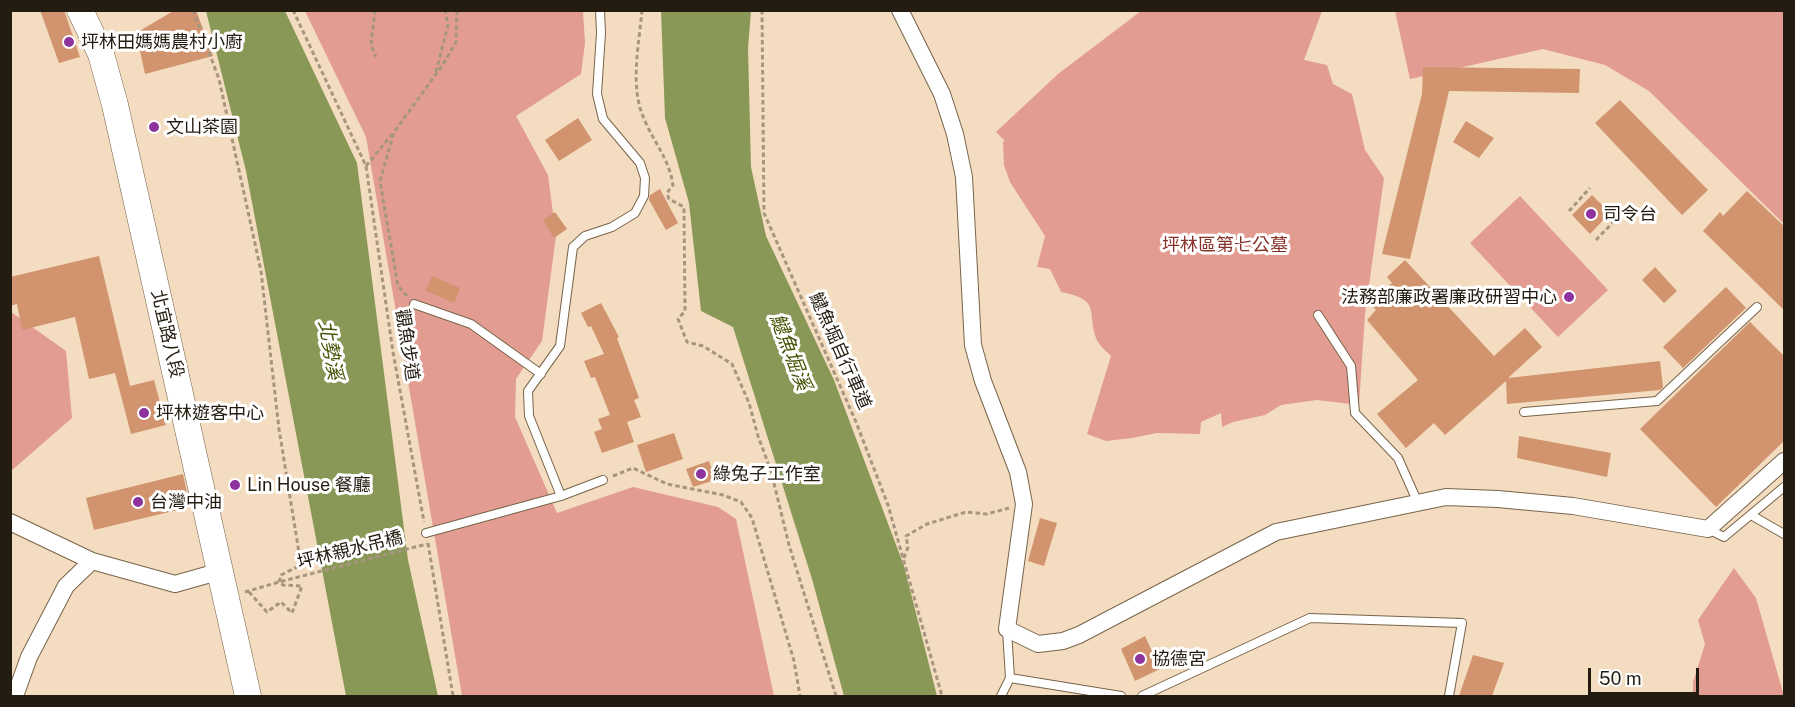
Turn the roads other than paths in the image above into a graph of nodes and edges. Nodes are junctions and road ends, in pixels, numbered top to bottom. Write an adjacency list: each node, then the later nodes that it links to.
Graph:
1 (80, 10): 20 (main road, 北宜路八段)
2 (600, 10): 7 (lane)
3 (900, 10): 21 (street)
4 (414, 304): 7 (lane)
5 (1757, 307): 8 (lane)
6 (1318, 315): 13 (lane)
7 (541, 374): 12 (lane)
8 (1524, 412)
9 (1785, 461): 16 (street)
10 (603, 480): 12 (lane)
11 (1785, 487): 14 (lane)
12 (561, 496): 17 (lane)
13 (1418, 503): 16 (street); 21 (street)
14 (1751, 514): 16 (lane); 18 (lane)
15 (10, 522): 19 (street)
16 (1708, 529)
17 (426, 533)
18 (1785, 534)
19 (92, 561): 20 (street); 23 (street)
20 (221, 571): 24 (main road, 北宜路八段)
21 (1007, 629): 22 (lane)
22 (1010, 678): 25 (lane); 26 (lane)
23 (15, 696)
24 (248, 696)
25 (1001, 696)
26 (1121, 696)
27 (1142, 696): 28 (lane)
28 (1449, 696)

